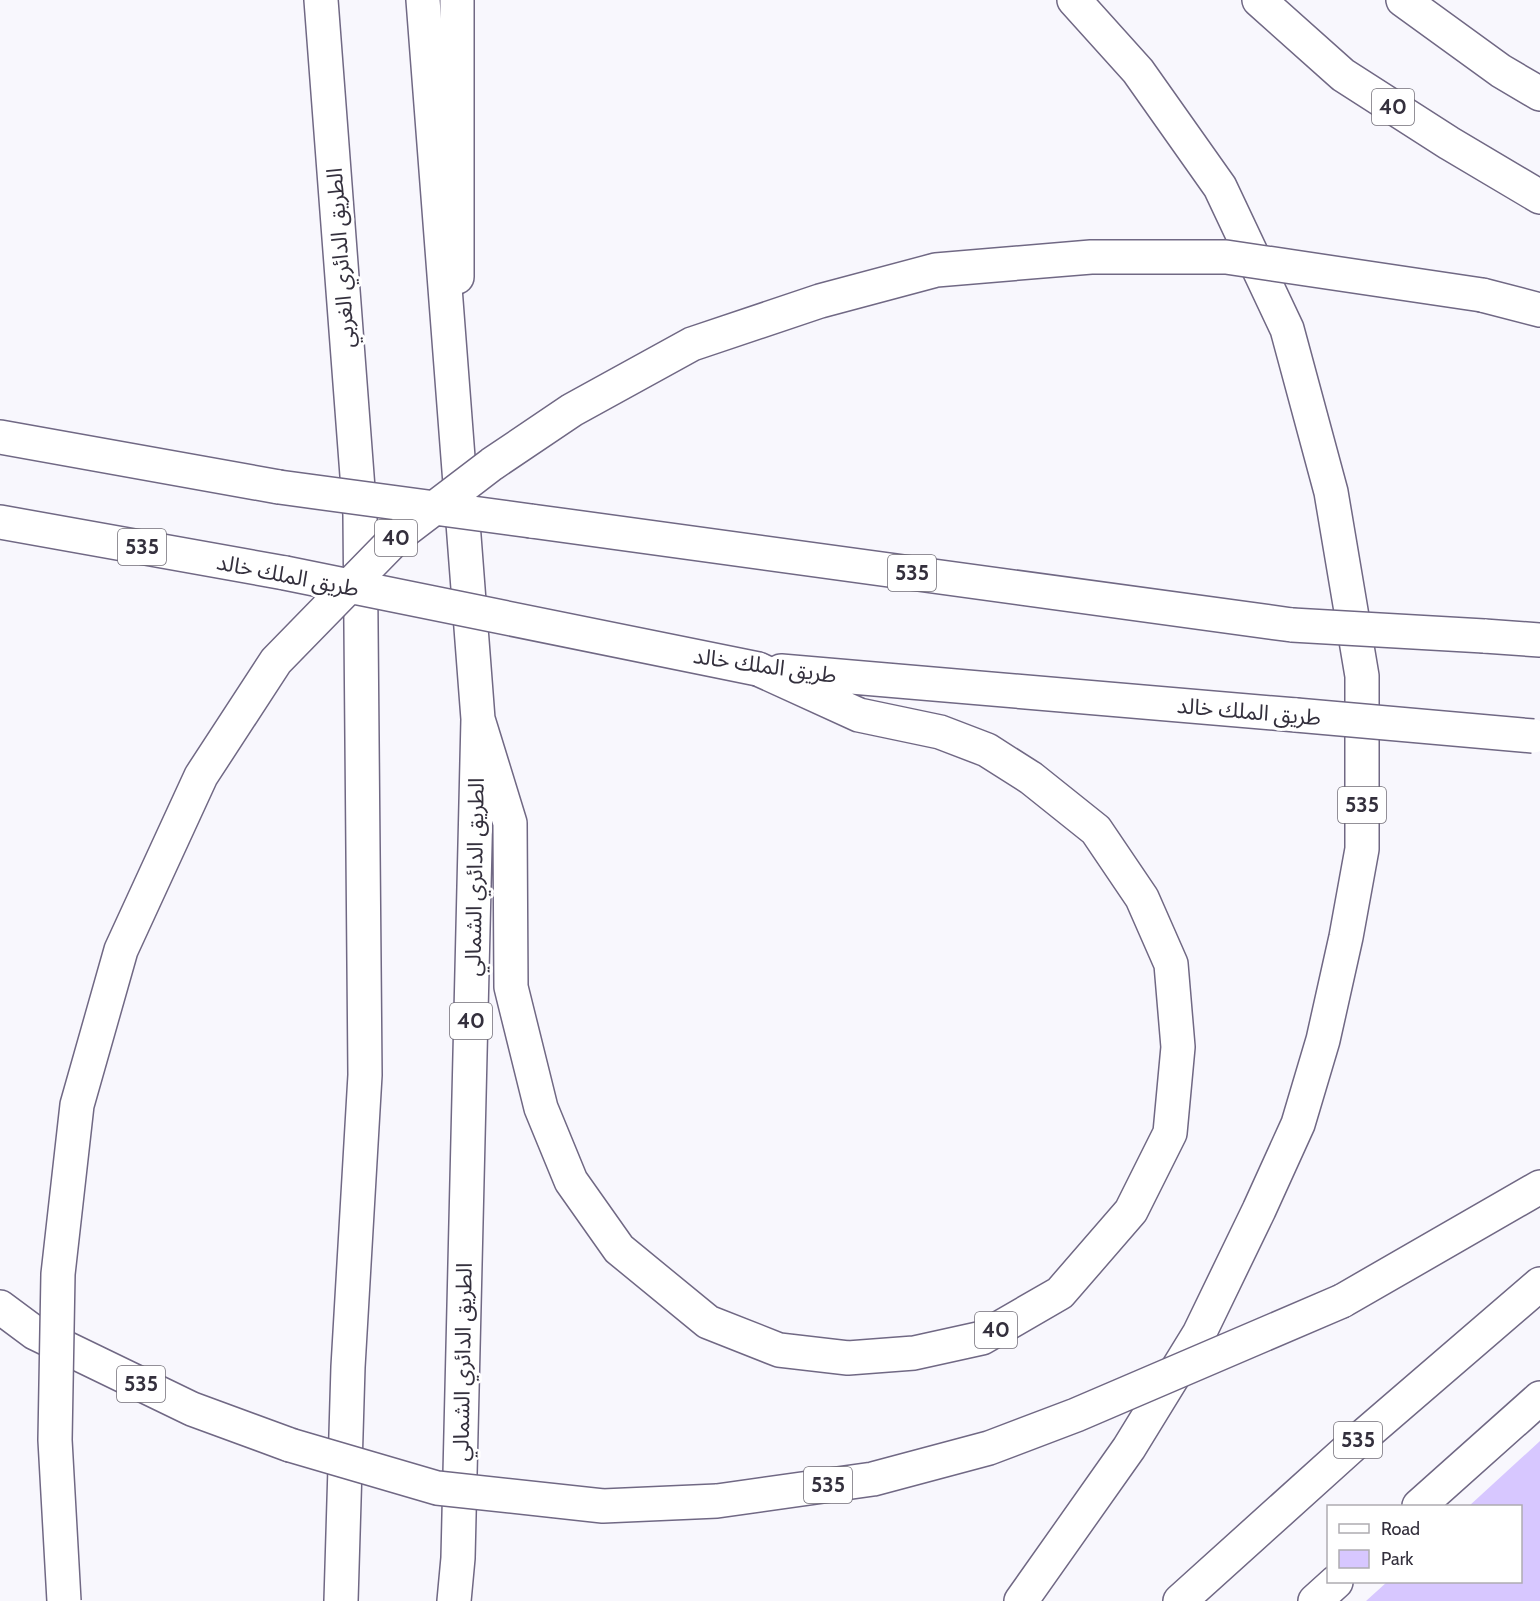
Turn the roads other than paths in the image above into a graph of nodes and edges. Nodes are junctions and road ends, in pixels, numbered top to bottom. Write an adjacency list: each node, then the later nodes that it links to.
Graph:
1 (321, 0): 24 (main road, الطريق الدائري الغربي / 40)
2 (423, 0): 11 (main road, 40)
3 (458, 0): 11 (main road)
4 (1074, 0): 26 (main road, 535)
5 (1259, 0): 8 (main road, 40)
6 (1402, 0): 7 (main road)
7 (1540, 94)
8 (1540, 197)
9 (1540, 310): 23 (main road, 40, bridge)
10 (0, 437): 13 (main road, 535, bridge)
11 (457, 441): 15 (main road, الطريق الدائري الشمالي / 40)
12 (0, 522): 14 (main road, طريق الملك خالد / 535, bridge)
13 (1540, 640)
14 (759, 669): 15 (main road, 40); 16 (main road, طريق الملك خالد / 535, bridge)
15 (478, 719): 25 (main road, الطريق الدائري الشمالي / 40)
16 (1537, 736)
17 (1540, 1187): 19 (main road, 535, bridge)
18 (1540, 1284): 27 (main road, 535)
19 (0, 1307)
20 (1540, 1398): 21 (main road)
21 (1420, 1505)
22 (1334, 1583): 28 (main road)
23 (64, 1601)
24 (341, 1601)
25 (454, 1601)
26 (1021, 1601)
27 (1180, 1601)
28 (1315, 1601)

